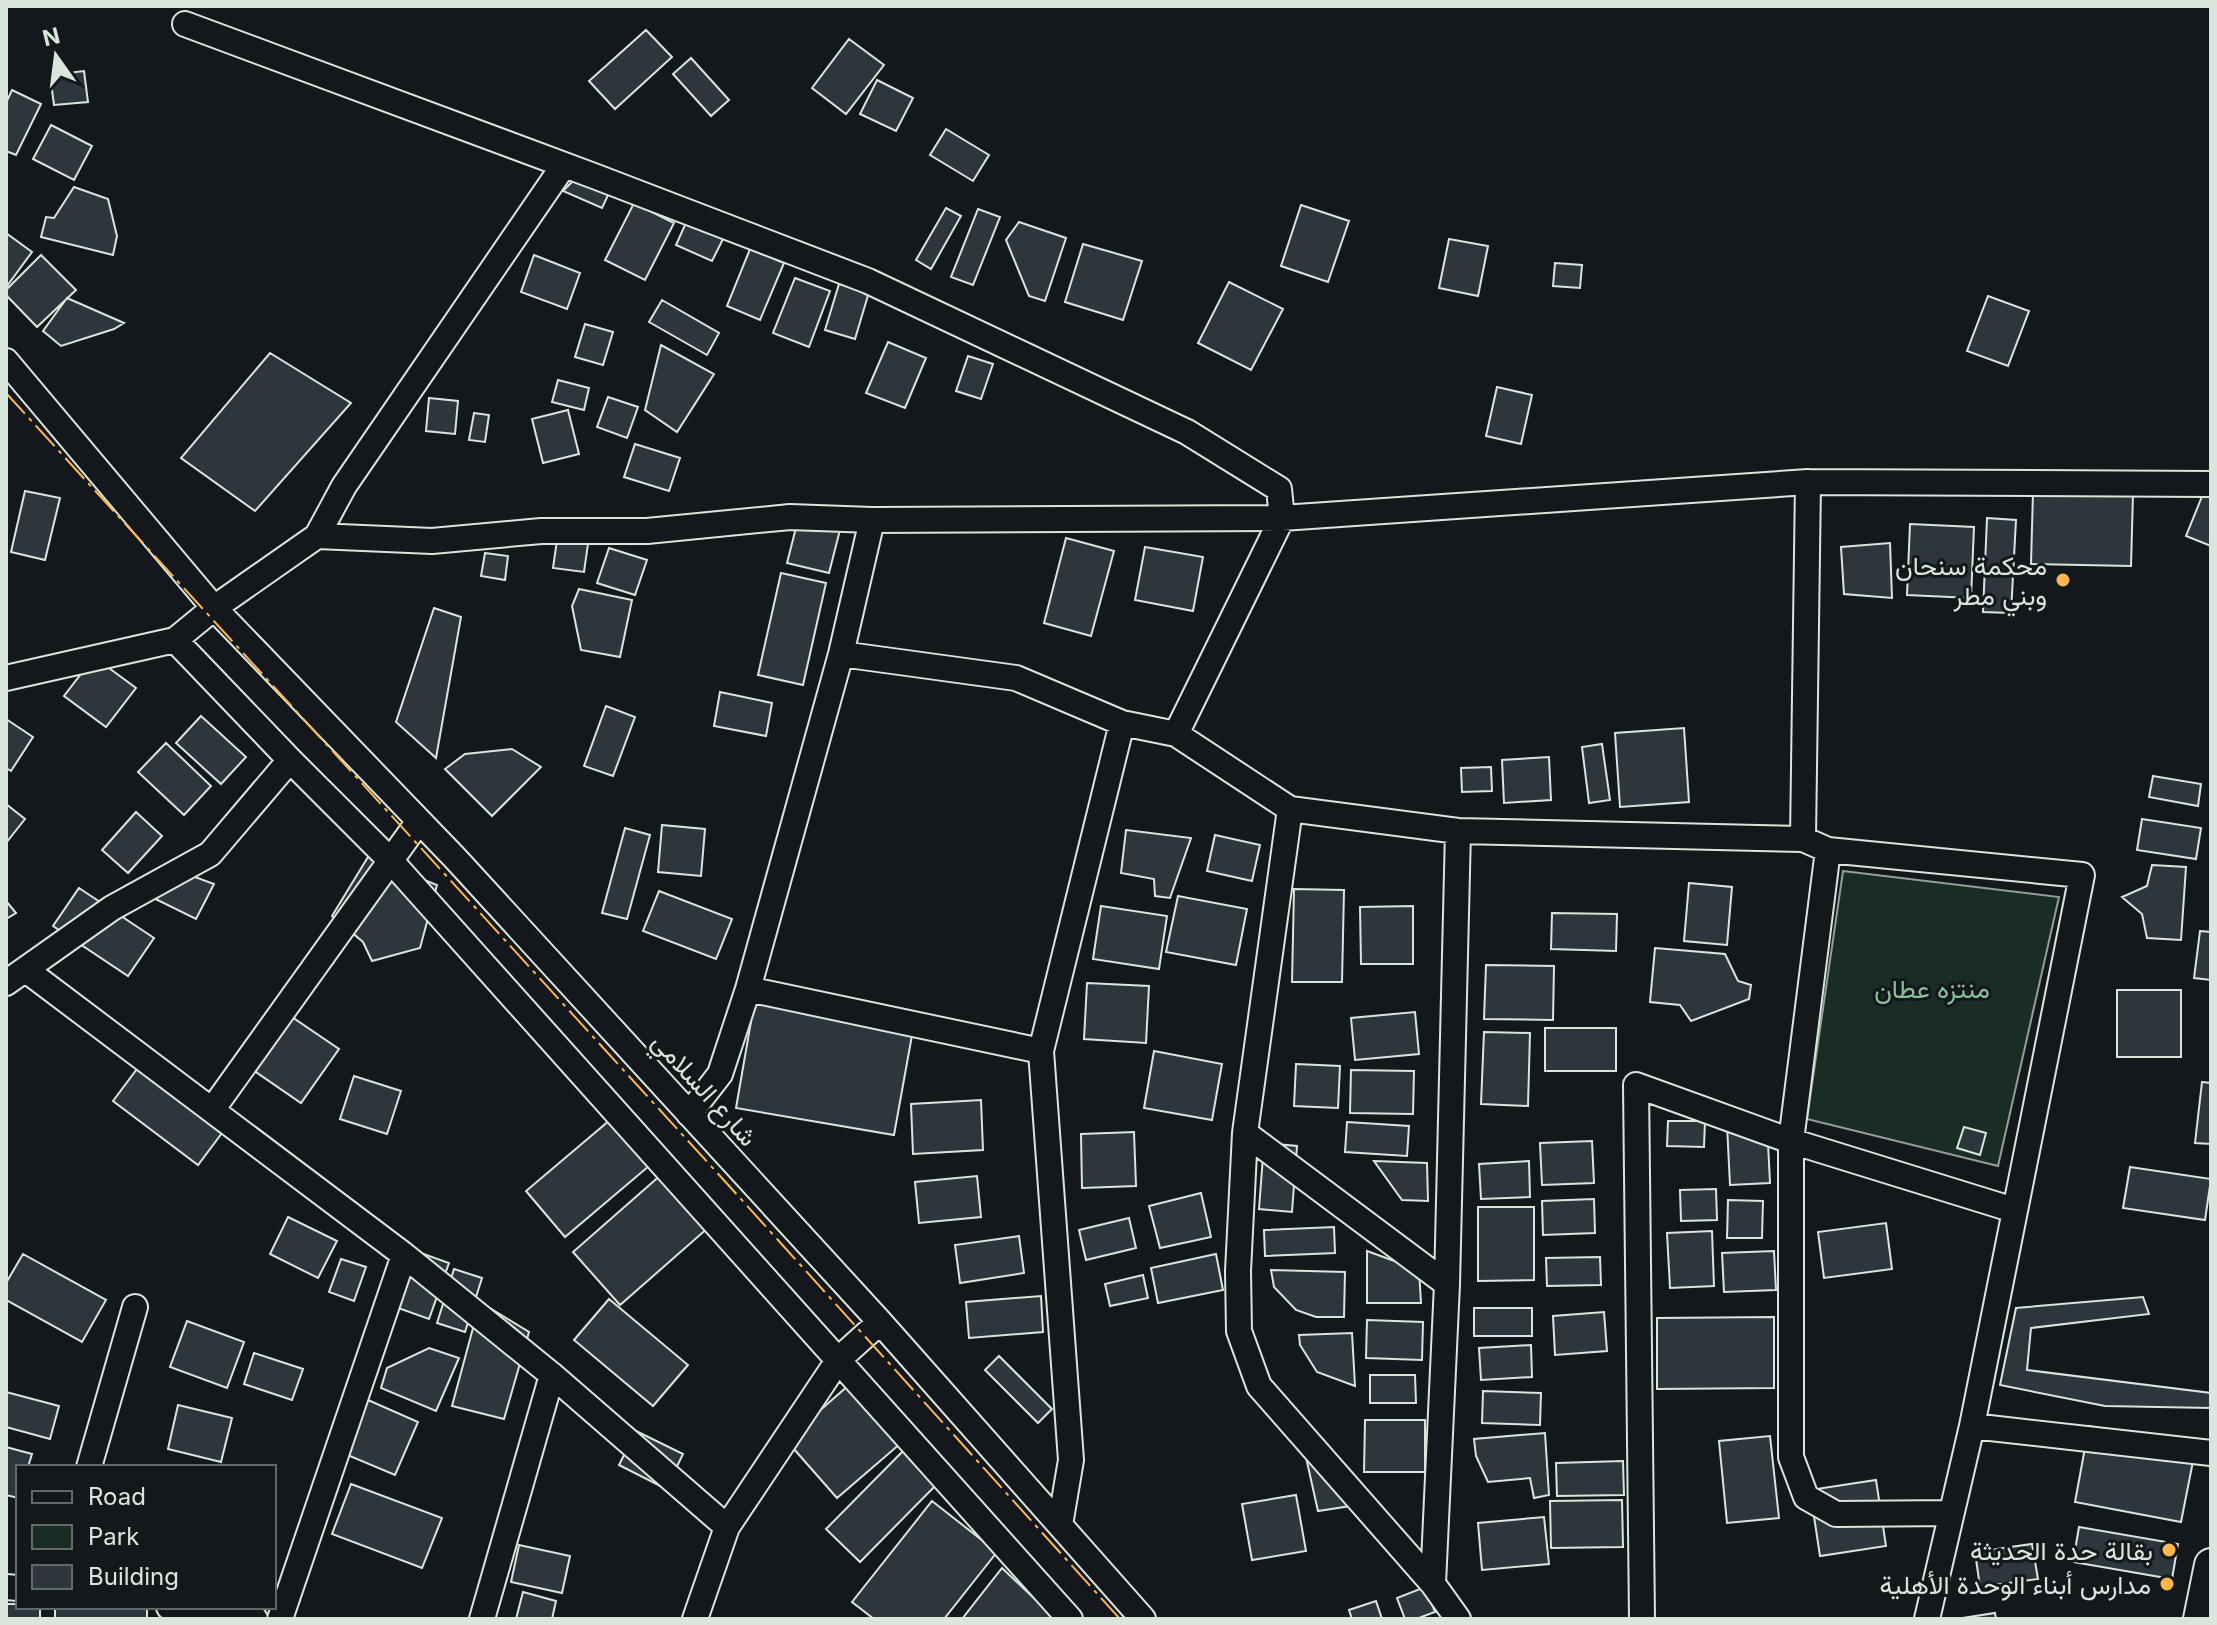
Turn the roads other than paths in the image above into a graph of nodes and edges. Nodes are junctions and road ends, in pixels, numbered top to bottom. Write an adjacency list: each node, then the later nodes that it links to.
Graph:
1 (185, 24): 2 (street)
2 (564, 165): 6 (street); 8 (street)
3 (6, 361): 9 (street, شارع السلامي)
4 (1808, 482): 5 (street); 6 (street); 19 (street)
5 (2211, 484)
6 (1282, 518): 7 (street); 14 (street)
7 (872, 520): 8 (street); 11 (street)
8 (317, 536): 9 (street)
9 (214, 608): 10 (street); 17 (street, شارع السلامي)
10 (175, 640): 12 (street); 15 (street)
11 (841, 654): 13 (street); 23 (street)
12 (6, 678)
13 (1122, 723): 14 (street); 24 (street)
14 (1176, 734): 16 (street)
15 (290, 760): 21 (street); 22 (street)
16 (1290, 809): 18 (street); 27 (street)
17 (419, 821): 21 (street); 26 (street, شارع السلامي)
18 (1458, 831): 19 (street); 31 (street)
19 (1803, 839): 20 (street)
20 (1828, 850): 28 (street); 29 (street)
21 (390, 860): 25 (street); 34 (street)
22 (16, 977): 25 (street)
23 (748, 989): 24 (street); 26 (street)
24 (1041, 1051): 40 (street)
25 (212, 1110): 30 (street)
26 (689, 1114): 33 (street, شارع السلامي)
27 (1245, 1133): 31 (street); 43 (street)
28 (1791, 1141): 29 (street); 39 (street); 52 (street)
29 (2014, 1210): 36 (street)
30 (404, 1255): 35 (street); 46 (street)
31 (1447, 1284): 43 (street)
32 (135, 1307): 38 (street)
33 (880, 1322): 34 (street); 40 (street, شارع السلامي)
34 (839, 1359): 41 (street); 49 (street)
35 (552, 1375): 41 (street); 47 (street)
36 (1972, 1426): 37 (street); 39 (street)
37 (2211, 1453)
38 (90, 1465)
39 (1951, 1513): 53 (street)
40 (1060, 1525): 50 (street, شارع السلامي)
41 (727, 1527): 48 (street)
42 (2211, 1565): 54 (main road)
43 (1433, 1584): 51 (street)
44 (183, 1609): 45 (street)
45 (255, 1619)
46 (280, 1619)
47 (482, 1619)
48 (695, 1619)
49 (1070, 1619)
50 (1143, 1619)
51 (1458, 1619)
52 (1642, 1619)
53 (1927, 1619)
54 (2200, 1619)

